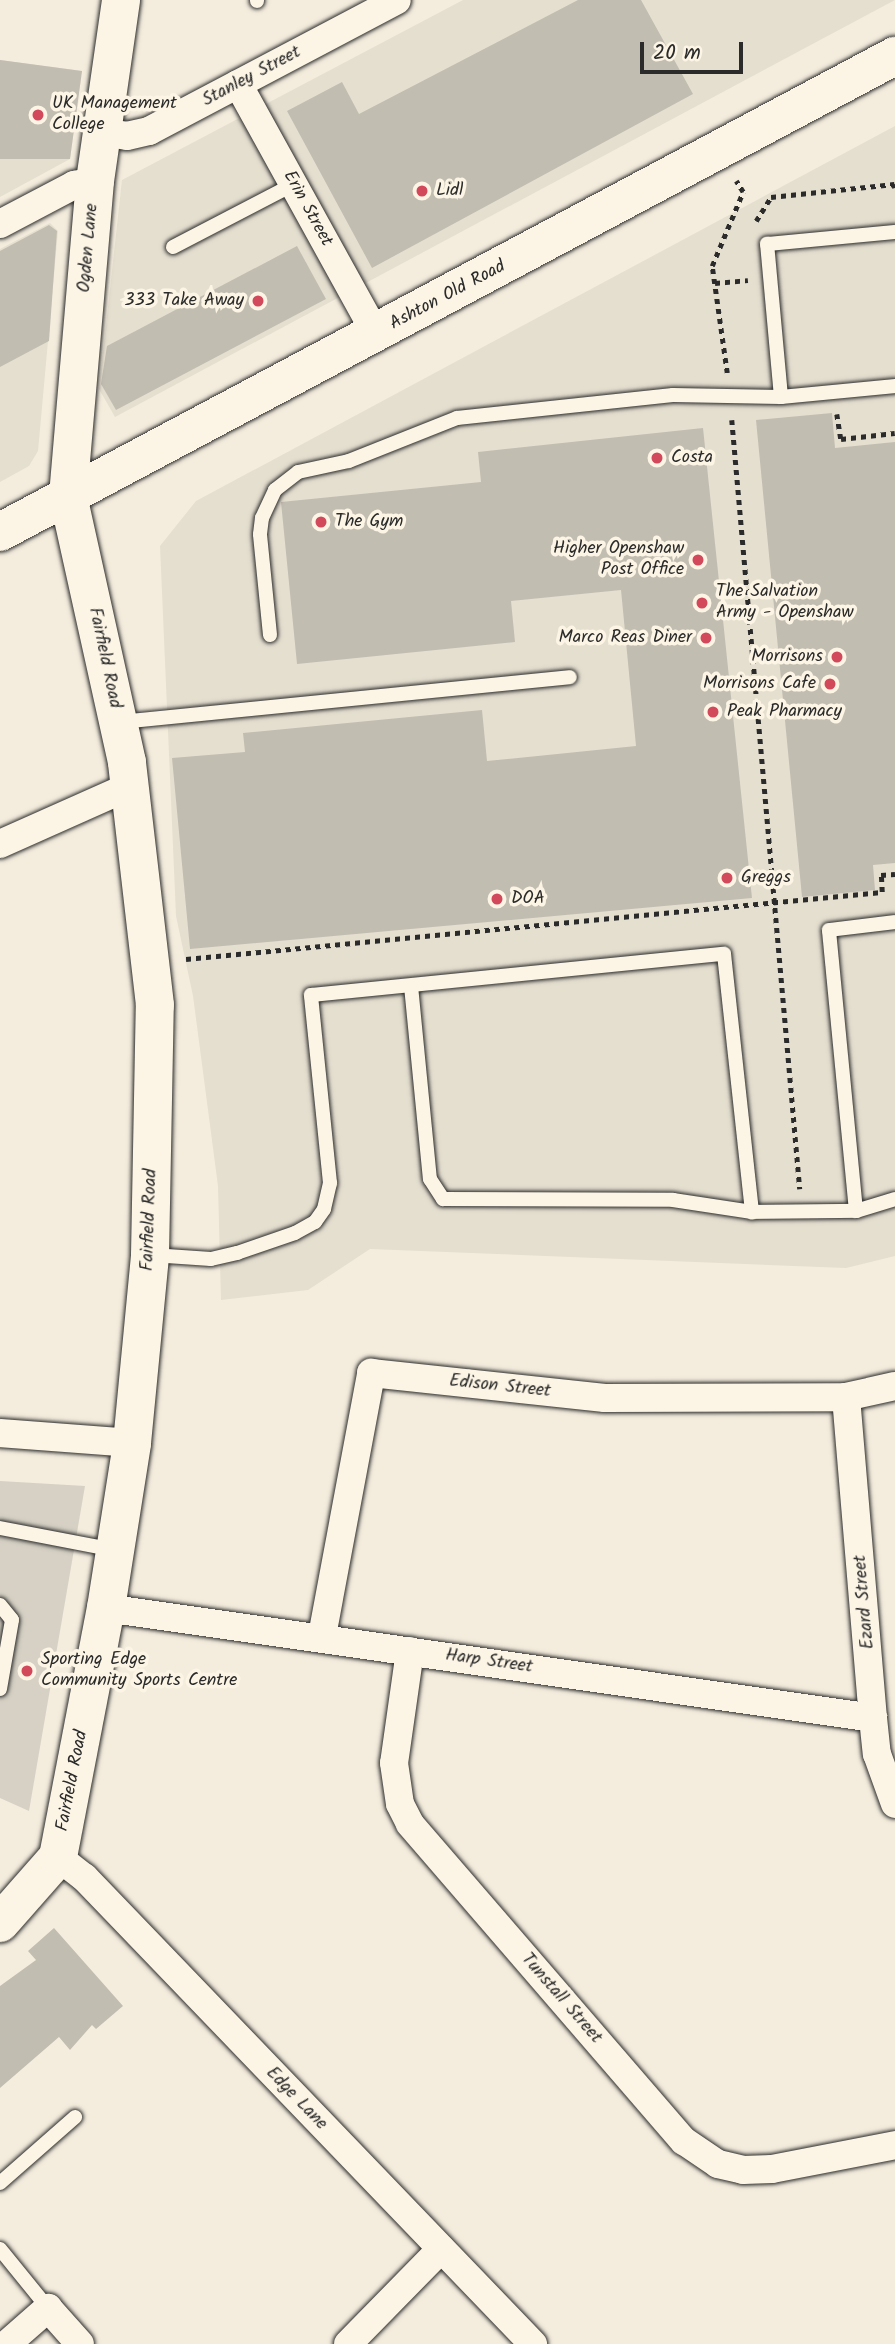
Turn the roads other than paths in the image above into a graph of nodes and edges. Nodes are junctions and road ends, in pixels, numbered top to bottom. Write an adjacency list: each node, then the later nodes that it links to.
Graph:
1 (121, 0): 5 (main road, Ogden Lane)
2 (397, 0): 4 (street, Stanley Street)
3 (895, 56): 11 (main road, Ashton Old Road)
4 (238, 84): 5 (street, Stanley Street); 7 (street, Erin Street)
5 (102, 132): 6 (main road, Ogden Lane)
6 (95, 181): 8 (street); 14 (main road, Ogden Lane)
7 (293, 184): 10 (lane); 11 (street, Erin Street)
8 (0, 224)
9 (895, 232): 13 (lane)
10 (173, 247)
11 (376, 334): 14 (main road, Ashton Old Road)
12 (895, 386): 13 (lane)
13 (781, 397): 16 (lane)
14 (68, 496): 15 (main road, Ashton Old Road); 18 (main road, Fairfield Road)
15 (0, 532)
16 (270, 635)
17 (570, 677): 18 (lane)
18 (118, 722): 19 (main road, Fairfield Road)
19 (130, 786): 20 (street); 26 (main road, Fairfield Road)
20 (0, 844)
21 (895, 922): 24 (lane)
22 (411, 986): 25 (lane); 25 (lane); 26 (lane)
23 (895, 1199): 24 (lane)
24 (856, 1210): 25 (lane)
25 (752, 1212)
26 (150, 1255): 30 (main road, Fairfield Road)
27 (895, 1386): 28 (street, Edison Street)
28 (846, 1397): 35 (street, Edison Street); 38 (street, Ezard Street)
29 (0, 1433): 30 (street)
30 (132, 1443): 32 (main road, Fairfield Road)
31 (0, 1528): 32 (lane)
32 (115, 1550): 34 (main road, Fairfield Road)
33 (0, 1605): 37 (lane)
34 (106, 1608): 35 (street, Harp Street); 40 (main road, Fairfield Road)
35 (322, 1636): 36 (street, Harp Street)
36 (410, 1651): 38 (street, Harp Street); 43 (street, Tunstall Street)
37 (0, 1689)
38 (873, 1718): 39 (street, Ezard Street)
39 (895, 1804)
40 (58, 1857): 41 (main road, Fairfield Road); 46 (street, Edge Lane)
41 (0, 1923)
42 (75, 2117): 44 (lane)
43 (895, 2145)
44 (0, 2183)
45 (0, 2249): 47 (lane)
46 (441, 2249): 50 (street); 51 (street, Edge Lane)
47 (48, 2308): 48 (street); 49 (street)
48 (7, 2344)
49 (80, 2344)
50 (348, 2344)
51 (533, 2344)

